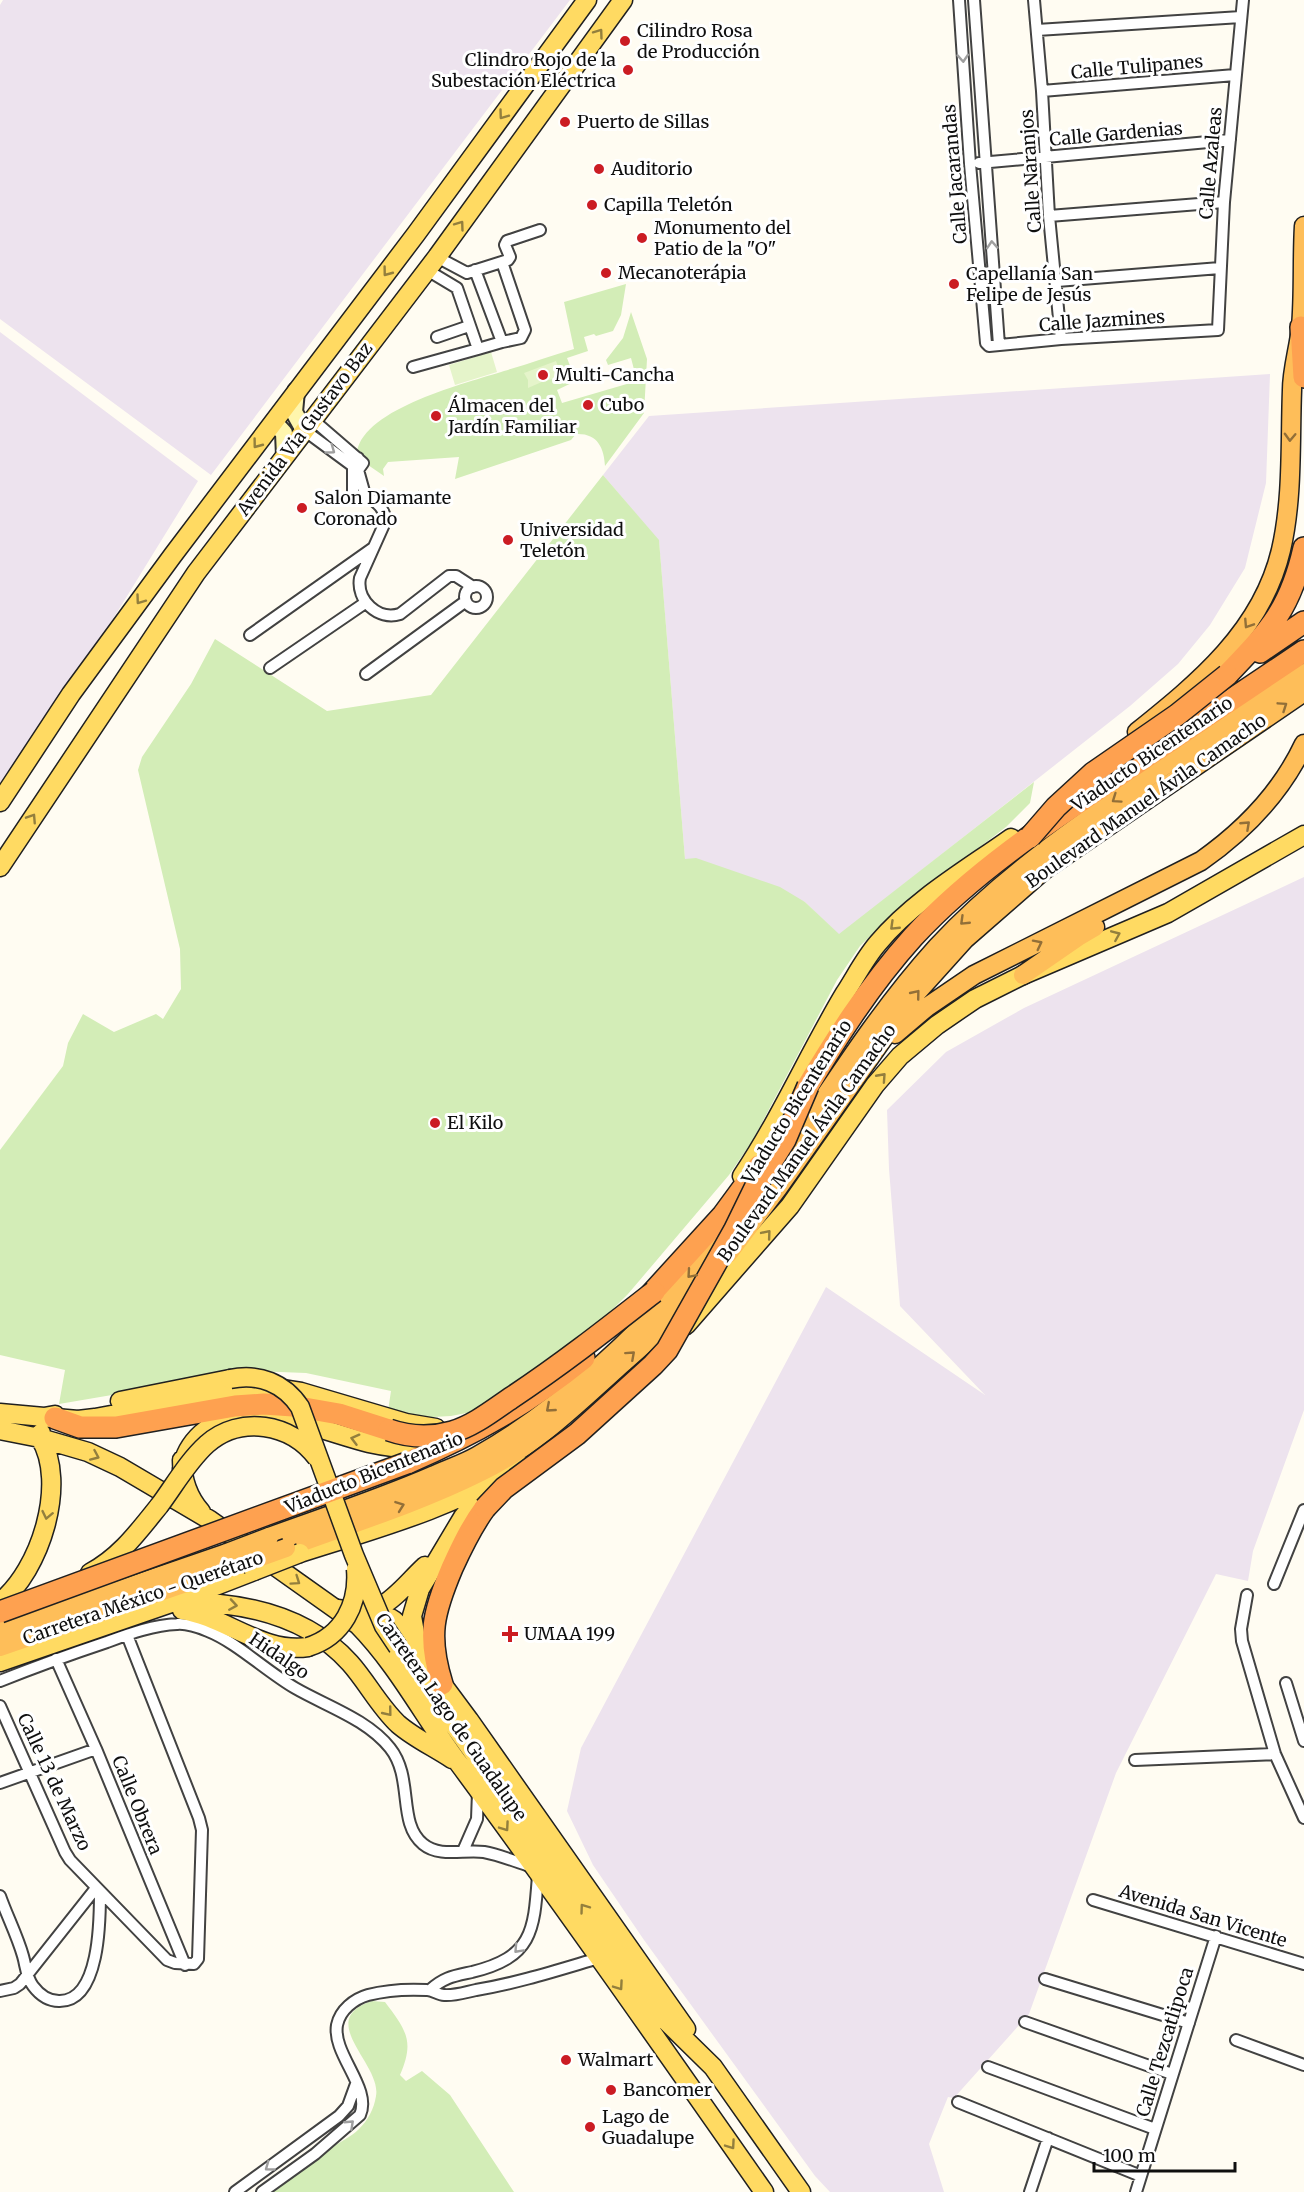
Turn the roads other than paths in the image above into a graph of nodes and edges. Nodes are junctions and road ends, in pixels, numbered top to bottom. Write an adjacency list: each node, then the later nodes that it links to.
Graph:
1 (587, 0): 35 (main road, Avenida Via Gustavo Baz, one-way to 35)
2 (623, 0): 20 (main road, Avenida Via Gustavo Baz, one-way to 2)
3 (959, 0): 14 (street, Calle Jacarandas, one-way to 14)
4 (974, 0): 13 (street, Calle Jacarandas)
5 (1034, 0): 8 (street, Calle Naranjos)
6 (1244, 0): 7 (street, Calle Azaleas)
7 (1241, 17): 8 (street); 9 (street, Calle Azaleas)
8 (1037, 30): 10 (street, Calle Naranjos)
9 (1235, 75): 10 (street, Calle Tulipanes); 11 (street, Calle Azaleas)
10 (1042, 92): 12 (street, Calle Naranjos)
11 (1230, 140): 12 (street, Calle Gardenias); 15 (street, Calle Azaleas)
12 (1046, 157): 13 (street, Calle Gardenias); 16 (street, Calle Naranjos)
13 (986, 163): 14 (street, Calle Gardenias); 31 (street, Calle Jacarandas, one-way to 13)
14 (970, 164): 30 (street, Calle Jacarandas)
15 (1224, 202): 16 (street); 21 (street, Calle Azaleas)
16 (1049, 216): 23 (street, Calle Naranjos)
17 (1304, 226): 25 (highway)
18 (540, 230): 19 (street)
19 (502, 262): 22 (street); 29 (street)
20 (432, 263): 22 (street); 24 (street); 37 (main road, Avenida Via Gustavo Baz)
21 (1220, 268): 23 (street); 26 (street, Calle Azaleas)
22 (475, 270): 29 (street)
23 (1057, 281): 28 (street, Calle Naranjos)
24 (469, 326): 27 (street); 32 (street)
25 (1301, 327): 34 (highway); 58 (highway, one-way to 58)
26 (1218, 330): 28 (street, Calle Jazmines)
27 (437, 337)
28 (1062, 339): 31 (street, Calle Jazmines)
29 (502, 342): 32 (street)
30 (987, 345): 31 (street, Calle Jazmines)
31 (999, 345)
32 (478, 349): 33 (street)
33 (413, 367)
34 (1304, 377)
35 (296, 392): 36 (main road, Avenida Via Gustavo Baz); 37 (main road)
36 (274, 422): 38 (main road); 57 (main road, Avenida Via Gustavo Baz, one-way to 57)
37 (308, 425): 38 (main road, Avenida Via Gustavo Baz); 39 (street)
38 (285, 456): 64 (main road, Avenida Via Gustavo Baz, one-way to 38)
39 (356, 465): 40 (street); 40 (street)
40 (365, 495): 41 (street)
41 (374, 548): 47 (street); 49 (street)
42 (1304, 548): 54 (highway)
43 (1304, 579): 45 (highway)
44 (473, 587): 46 (street); 46 (street); 47 (street)
45 (1304, 592)
46 (466, 601): 53 (street)
47 (364, 603): 51 (street)
48 (1300, 631): 54 (highway); 58 (main road, Boulevard Manuel Ávila Camacho)
49 (250, 635)
50 (1304, 651): 60 (highway, Viaducto Bicentenario, bridge)
51 (270, 668)
52 (1304, 673): 81 (highway, Boulevard Manuel Ávila Camacho, one-way to 81)
53 (366, 674)
54 (1227, 675): 60 (highway, bridge)
55 (1304, 692): 66 (highway, Boulevard Manuel Ávila Camacho, one-way to 55)
56 (1304, 744): 62 (highway, one-way to 56)
57 (0, 802)
58 (1041, 816): 72 (main road, Boulevard Manuel Ávila Camacho, one-way to 72)
59 (1304, 835): 63 (main road, Boulevard Manuel Ávila Camacho)
60 (1030, 837): 67 (highway, Viaducto Bicentenario)
61 (1304, 850): 63 (main road)
62 (1201, 861): 65 (highway); 66 (highway, one-way to 62)
63 (1255, 862): 65 (main road, Boulevard Manuel Ávila Camacho, one-way to 63)
64 (0, 867)
65 (1023, 975): 78 (main road, Boulevard Manuel Ávila Camacho, one-way to 65)
66 (869, 1058): 82 (highway, Boulevard Manuel Ávila Camacho, one-way to 66)
67 (808, 1086): 68 (highway, Viaducto Bicentenario, bridge); 78 (highway, bridge)
68 (654, 1292): 69 (highway, bridge); 94 (highway, Viaducto Bicentenario, bridge)
69 (214, 1410): 71 (highway); 77 (main road)
70 (0, 1413): 71 (main road, Carretera Lago de Guadalupe)
71 (49, 1418): 72 (main road); 74 (main road); 76 (main road, Carretera Lago de Guadalupe, bridge)
72 (475, 1427): 75 (main road, Boulevard Manuel Ávila Camacho)
73 (0, 1430): 74 (main road, Carretera Lago de Guadalupe)
74 (40, 1438): 80 (main road, Carretera Lago de Guadalupe, one-way to 80); 91 (main road, one-way to 91)
75 (433, 1447): 77 (main road, one-way to 77); 80 (main road, Boulevard Manuel Ávila Camacho)
76 (320, 1462): 84 (main road, Carretera Lago de Guadalupe, bridge); 86 (main road, bridge)
77 (182, 1469): 80 (main road)
78 (485, 1496): 82 (main road, Boulevard Manuel Ávila Camacho); 83 (highway); 87 (main road)
79 (1304, 1510): 88 (street)
80 (205, 1526): 86 (main road, Boulevard Manuel Ávila Camacho); 92 (main road, Carretera Lago de Guadalupe, one-way to 92)
81 (269, 1537): 85 (highway, Carretera México - Querétaro, bridge)
82 (293, 1551): 85 (highway, Carretera México - Querétaro, bridge)
83 (448, 1554): 87 (highway); 92 (main road); 95 (highway); 100 (main road)
84 (354, 1555): 93 (main road, bridge); 133 (main road, Carretera Lago de Guadalupe, one-way to 84, bridge)
85 (240, 1563): 90 (main road); 96 (highway, Carretera México - Querétaro); 99 (highway, Carretera México - Querétaro)
86 (89, 1574): 91 (main road, Boulevard Manuel Ávila Camacho)
87 (435, 1581): 95 (main road)
88 (1274, 1584)
89 (1247, 1595): 109 (street)
90 (174, 1602): 93 (main road); 111 (main road, one-way to 111)
91 (0, 1604)
92 (328, 1604): 98 (main road, Carretera Lago de Guadalupe)
93 (150, 1610): 102 (main road)
94 (0, 1612)
95 (433, 1630): 105 (highway)
96 (0, 1631)
97 (127, 1635): 101 (street, Hidalgo); 116 (street, Hidalgo); 124 (street)
98 (372, 1640): 100 (main road); 111 (main road, Carretera Lago de Guadalupe)
99 (0, 1647)
100 (423, 1656): 105 (main road)
101 (56, 1659): 103 (street, Hidalgo); 108 (street, Calle Obrera)
102 (0, 1662)
103 (0, 1681)
104 (1286, 1683): 107 (street)
105 (442, 1684): 133 (main road)
106 (0, 1706): 112 (street, Calle 13 de Marzo)
107 (1304, 1741)
108 (96, 1749): 112 (street); 124 (street, Calle Obrera)
109 (1275, 1754): 110 (street); 115 (street)
110 (1135, 1760)
111 (458, 1763): 114 (main road, Carretera Lago de Guadalupe)
112 (30, 1774): 113 (street); 118 (street, Calle 13 de Marzo)
113 (0, 1783)
114 (478, 1789): 116 (street); 117 (main road, Carretera Lago de Guadalupe, one-way to 117)
115 (1301, 1806)
116 (463, 1851): 117 (street, Hidalgo)
117 (536, 1871): 122 (main road, Carretera Lago de Guadalupe); 127 (street, one-way to 127)
118 (98, 1890): 124 (street, Calle 13 de Marzo); 125 (street); 125 (street)
119 (0, 1896): 125 (street)
120 (1093, 1900): 121 (street, Avenida San Vicente)
121 (1216, 1936): 123 (street, Avenida San Vicente); 130 (street, Calle Tezcatlipoca)
122 (599, 1958): 127 (street); 143 (main road, Carretera Lago de Guadalupe, one-way to 143)
123 (1304, 1964)
124 (185, 1965)
125 (27, 1976): 128 (street)
126 (1045, 1979): 130 (street)
127 (430, 1990): 136 (street)
128 (0, 1991)
129 (1025, 2022): 135 (street)
130 (1189, 2023): 135 (street, Calle Tezcatlipoca)
131 (1236, 2040): 132 (street)
132 (1304, 2064)
133 (713, 2067): 144 (main road, Carretera Lago de Guadalupe)
134 (988, 2067): 138 (street)
135 (1172, 2074): 138 (street, Calle Tezcatlipoca)
136 (356, 2084): 141 (street, one-way to 141); 142 (street, one-way to 136)
137 (958, 2102): 139 (street)
138 (1155, 2129): 140 (street, Calle Tezcatlipoca)
139 (1048, 2138): 140 (street); 145 (street)
140 (1141, 2176): 146 (street, Calle Tezcatlipoca)
141 (235, 2192)
142 (262, 2192)
143 (764, 2192)
144 (801, 2192)
145 (1030, 2192)
146 (1136, 2192)

